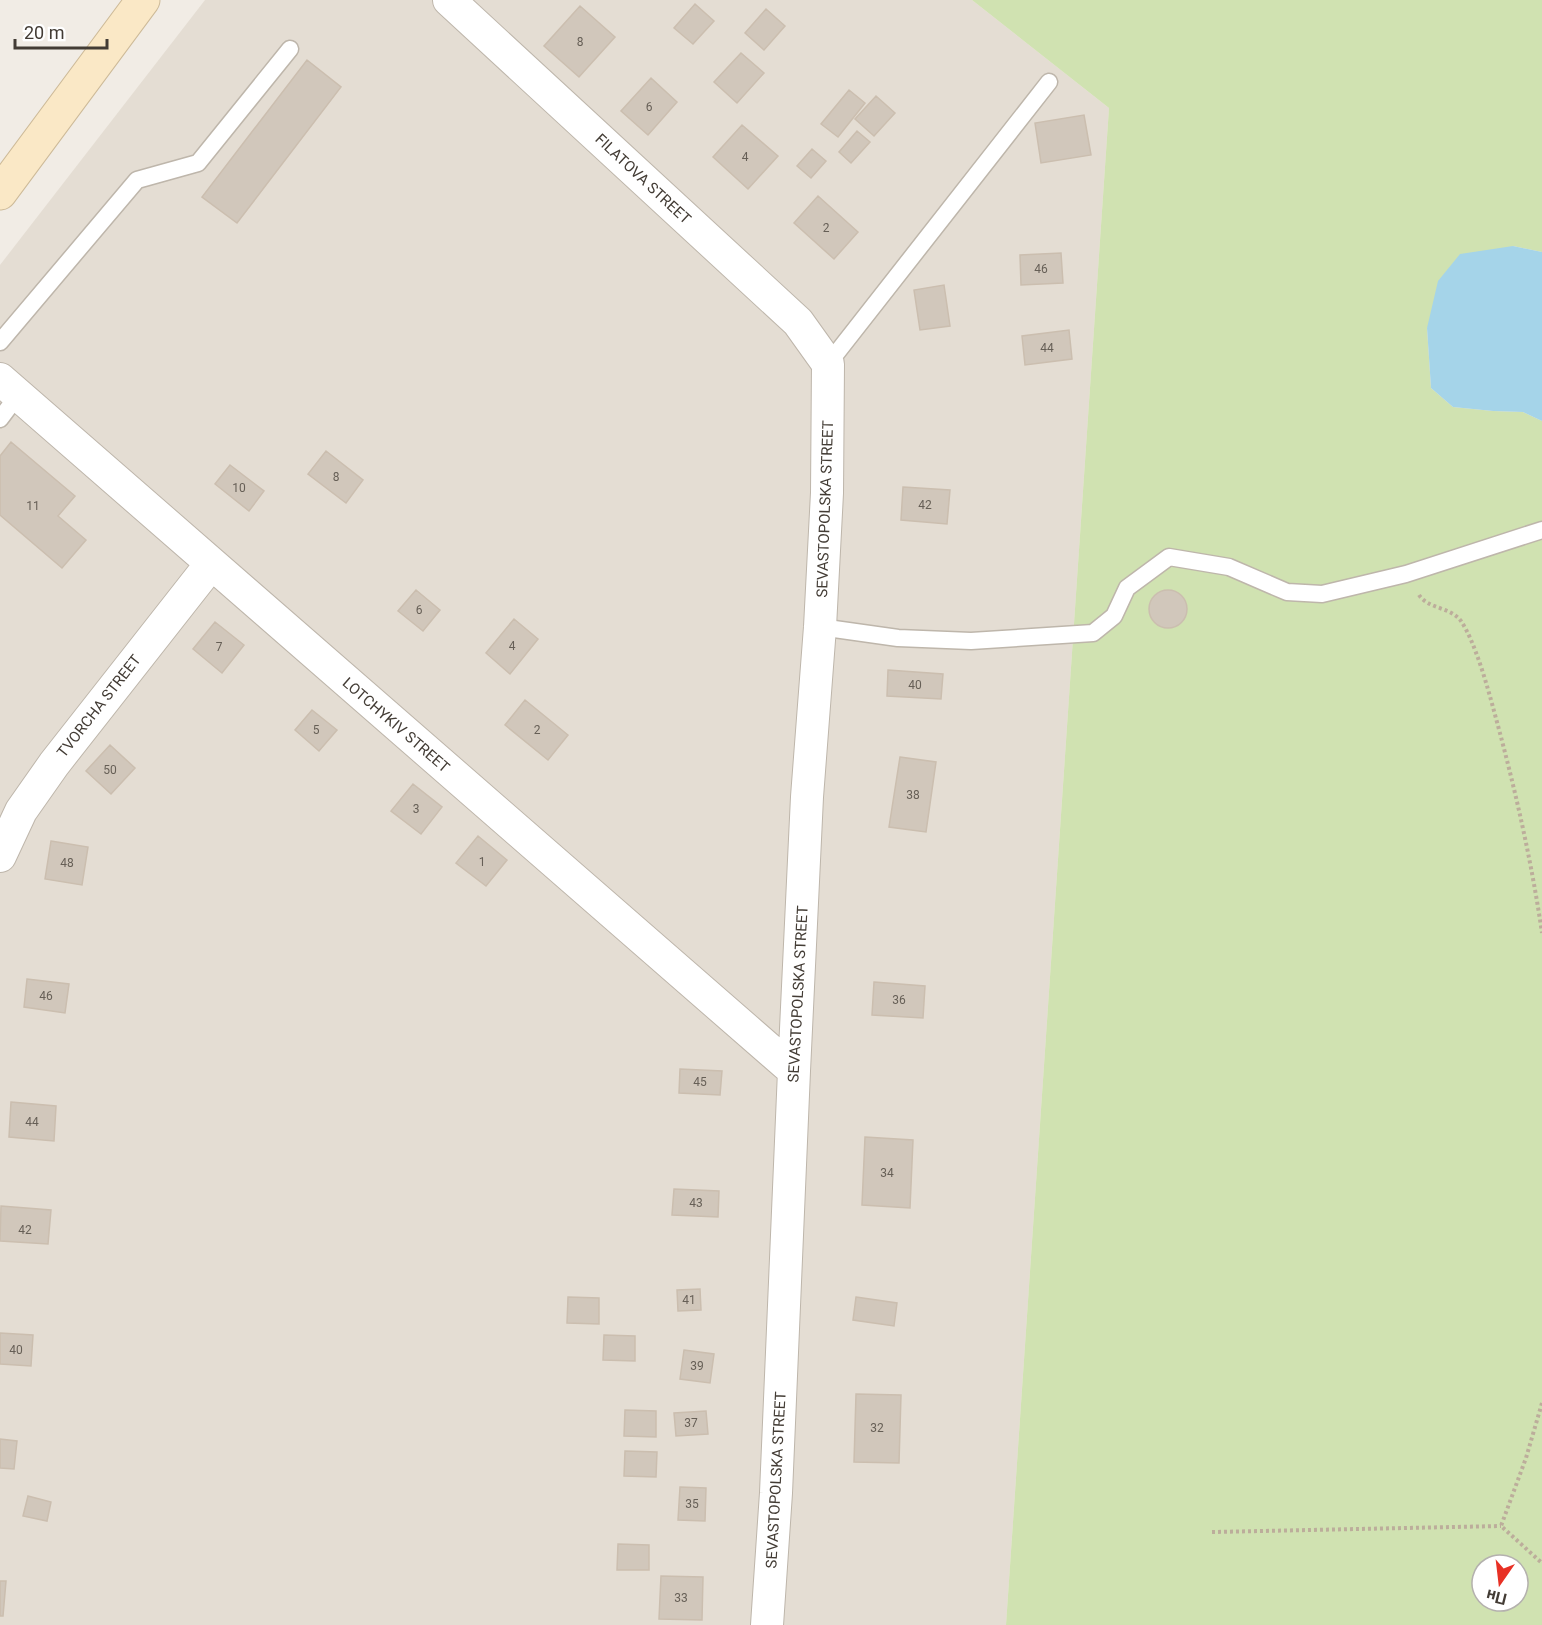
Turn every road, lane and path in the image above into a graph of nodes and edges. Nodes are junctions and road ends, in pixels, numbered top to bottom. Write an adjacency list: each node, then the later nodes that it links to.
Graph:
1 (143, 0): 5 (street)
2 (449, 0): 7 (street, FILATOVA STREET)
3 (290, 49): 6 (lane)
4 (1049, 82): 7 (lane)
5 (0, 193)
6 (0, 342)
7 (828, 364): 12 (street, SEVASTOPOLSKA STREET)
8 (6, 398): 10 (street, LOTCHYKIV STREET)
9 (1542, 530): 11 (lane)
10 (211, 564): 13 (street, TVORCHA STREET); 15 (street, LOTCHYKIV STREET)
11 (1406, 574): 12 (lane); 14 (path)
12 (820, 627): 15 (street, SEVASTOPOLSKA STREET)
13 (0, 856)
14 (1542, 933)
15 (794, 1071): 20 (street, SEVASTOPOLSKA STREET)
16 (1542, 1403): 17 (path)
17 (1501, 1526): 18 (path); 19 (path)
18 (1212, 1532)
19 (1542, 1563)
20 (767, 1625)

